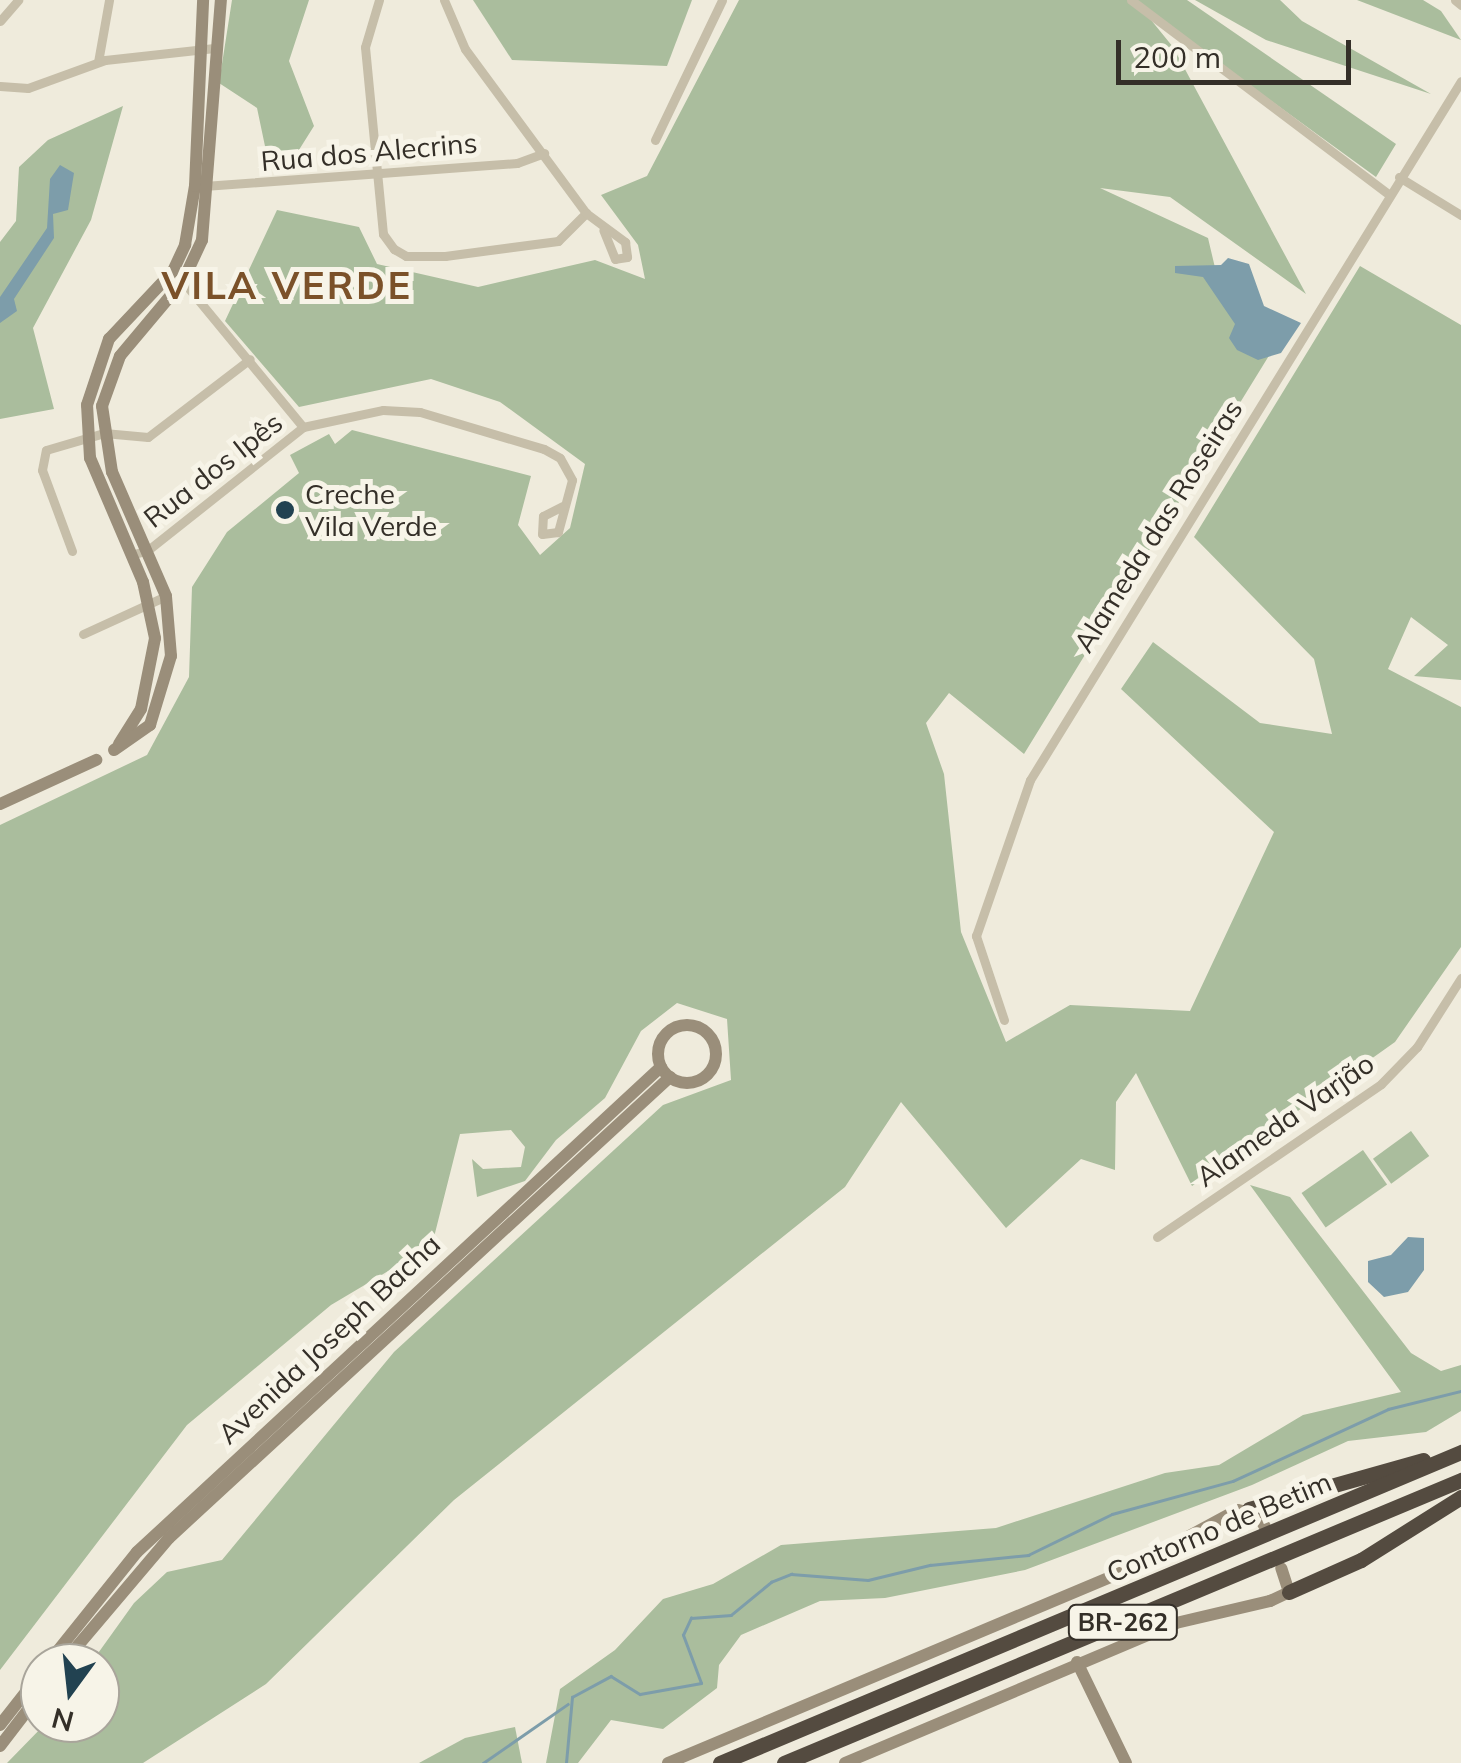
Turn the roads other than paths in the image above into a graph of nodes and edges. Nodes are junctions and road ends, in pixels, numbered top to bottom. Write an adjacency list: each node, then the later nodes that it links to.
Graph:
1 (18, 0): 11 (street)
2 (109, 0): 13 (street)
3 (203, 0): 12 (street)
4 (221, 0): 12 (street)
5 (379, 0): 18 (street)
6 (444, 0): 17 (street)
7 (722, 0): 16 (street)
8 (1130, 0): 22 (street)
9 (1455, 0): 10 (street)
10 (1461, 5)
11 (0, 21)
12 (207, 48): 13 (street); 20 (street); 21 (street)
13 (98, 62): 15 (street)
14 (1461, 81): 19 (street, Alameda das Roseiras)
15 (0, 86)
16 (654, 140)
17 (544, 153): 18 (street, Rua dos Alecrins); 23 (street)
18 (376, 174): 21 (street, Rua dos Alecrins); 23 (street)
19 (1399, 177): 22 (street, Alameda das Roseiras); 24 (street)
20 (196, 186): 21 (street, Rua dos Alecrins); 26 (street)
21 (210, 186): 26 (street)
22 (1388, 194): 42 (street, Alameda das Roseiras)
23 (586, 212): 25 (street)
24 (1461, 216)
25 (603, 230)
26 (178, 276): 27 (street); 29 (street); 30 (street)
27 (250, 359): 28 (street); 29 (street)
28 (303, 427): 31 (street, Rua dos Ipês); 32 (street, Rua dos Ipês)
29 (104, 434): 30 (street); 32 (street)
30 (87, 437): 33 (street); 34 (street)
31 (563, 506)
32 (148, 550): 34 (street, Rua dos Ipês); 35 (street)
33 (72, 551)
34 (131, 554): 36 (street)
35 (166, 596): 36 (street); 38 (street)
36 (150, 604): 37 (street); 38 (street)
37 (83, 634)
38 (114, 750): 39 (street)
39 (96, 760): 40 (street)
40 (0, 804)
41 (1461, 978): 44 (street, Alameda Varjão)
42 (1004, 1020)
43 (666, 1072): 43 (street, Avenida Joseph Bacha); 52 (street, Avenida Joseph Bacha); 53 (street, Avenida Joseph Bacha)
44 (1156, 1237)
45 (1461, 1451): 48 (highway); 60 (highway, Contorno de Betim / BR-262)
46 (1461, 1480): 61 (highway, Contorno de Betim / BR-262)
47 (1461, 1497): 51 (highway)
48 (1249, 1509): 49 (street, Contorno de Betim); 59 (street, Contorno de Betim / BR-262)
49 (1264, 1527)
50 (1281, 1568): 51 (street)
51 (1289, 1592): 54 (street)
52 (64, 1643)
53 (81, 1643)
54 (1077, 1662): 62 (street); 63 (street)
55 (20, 1700): 57 (street)
56 (20, 1720): 58 (street)
57 (0, 1725)
58 (0, 1746)
59 (668, 1763)
60 (720, 1763)
61 (784, 1763)
62 (844, 1763)
63 (1126, 1763)

